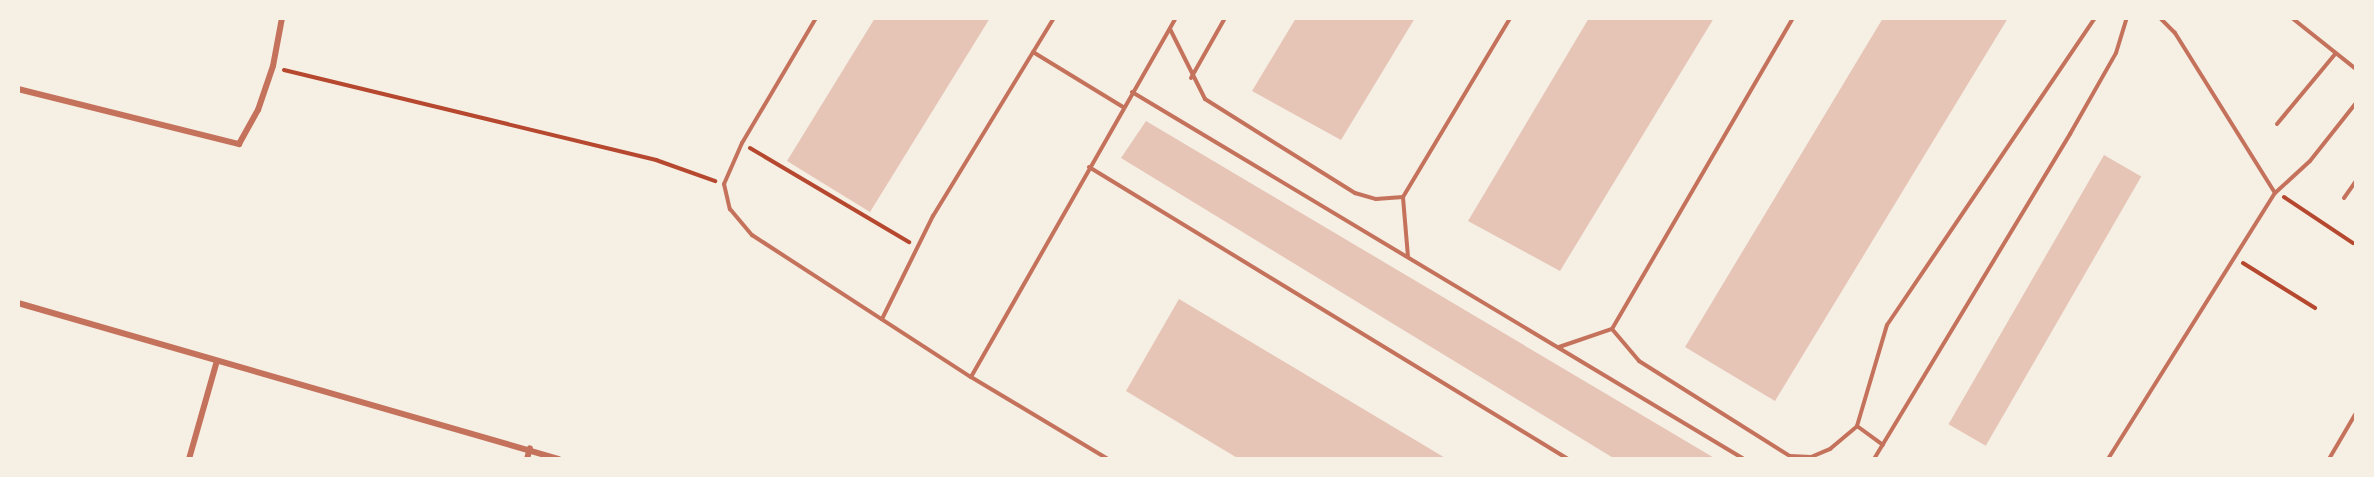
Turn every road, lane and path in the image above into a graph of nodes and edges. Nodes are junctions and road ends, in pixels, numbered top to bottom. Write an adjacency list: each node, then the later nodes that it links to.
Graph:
1 (282, 18): 15 (street)
2 (816, 18): 23 (lane)
3 (1054, 18): 13 (lane)
4 (1176, 18): 12 (lane)
5 (1226, 18): 17 (lane)
6 (1510, 18): 28 (lane)
7 (1793, 18): 37 (lane)
8 (2095, 18): 42 (lane)
9 (2127, 18): 43 (lane)
10 (2160, 18): 27 (lane)
11 (2292, 18): 14 (lane)
12 (1170, 29): 17 (lane); 19 (lane)
13 (1033, 52): 21 (lane); 31 (lane)
14 (2336, 53): 16 (lane); 22 (lane)
15 (273, 66): 18 (street); 26 (path)
16 (2356, 69)
17 (1191, 78): 28 (lane)
18 (18, 89)
19 (1132, 92): 21 (lane); 32 (lane)
20 (2356, 103): 27 (lane)
21 (1123, 107): 24 (lane)
22 (2277, 124)
23 (742, 143): 26 (lane); 31 (path)
24 (1089, 167): 40 (lane); 49 (lane)
25 (2356, 181): 29 (lane)
26 (724, 184): 36 (lane)
27 (2275, 193): 30 (path); 33 (lane)
28 (1403, 197): 32 (lane)
29 (2344, 198)
30 (2353, 243)
31 (918, 247): 36 (lane)
32 (1408, 258): 38 (lane)
33 (2234, 258): 35 (path); 52 (lane)
34 (18, 303): 39 (street)
35 (2315, 308)
36 (882, 319): 40 (lane)
37 (1612, 329): 38 (lane); 42 (lane)
38 (1558, 348): 50 (lane)
39 (217, 361): 44 (street); 45 (street)
40 (971, 377): 48 (lane)
41 (2356, 413): 53 (lane)
42 (1857, 426): 43 (lane)
43 (1882, 445): 51 (lane)
44 (530, 448): 46 (street); 47 (street)
45 (189, 459)
46 (527, 459)
47 (559, 459)
48 (1108, 459)
49 (1568, 459)
50 (1743, 459)
51 (1874, 459)
52 (2109, 459)
53 (2329, 459)

